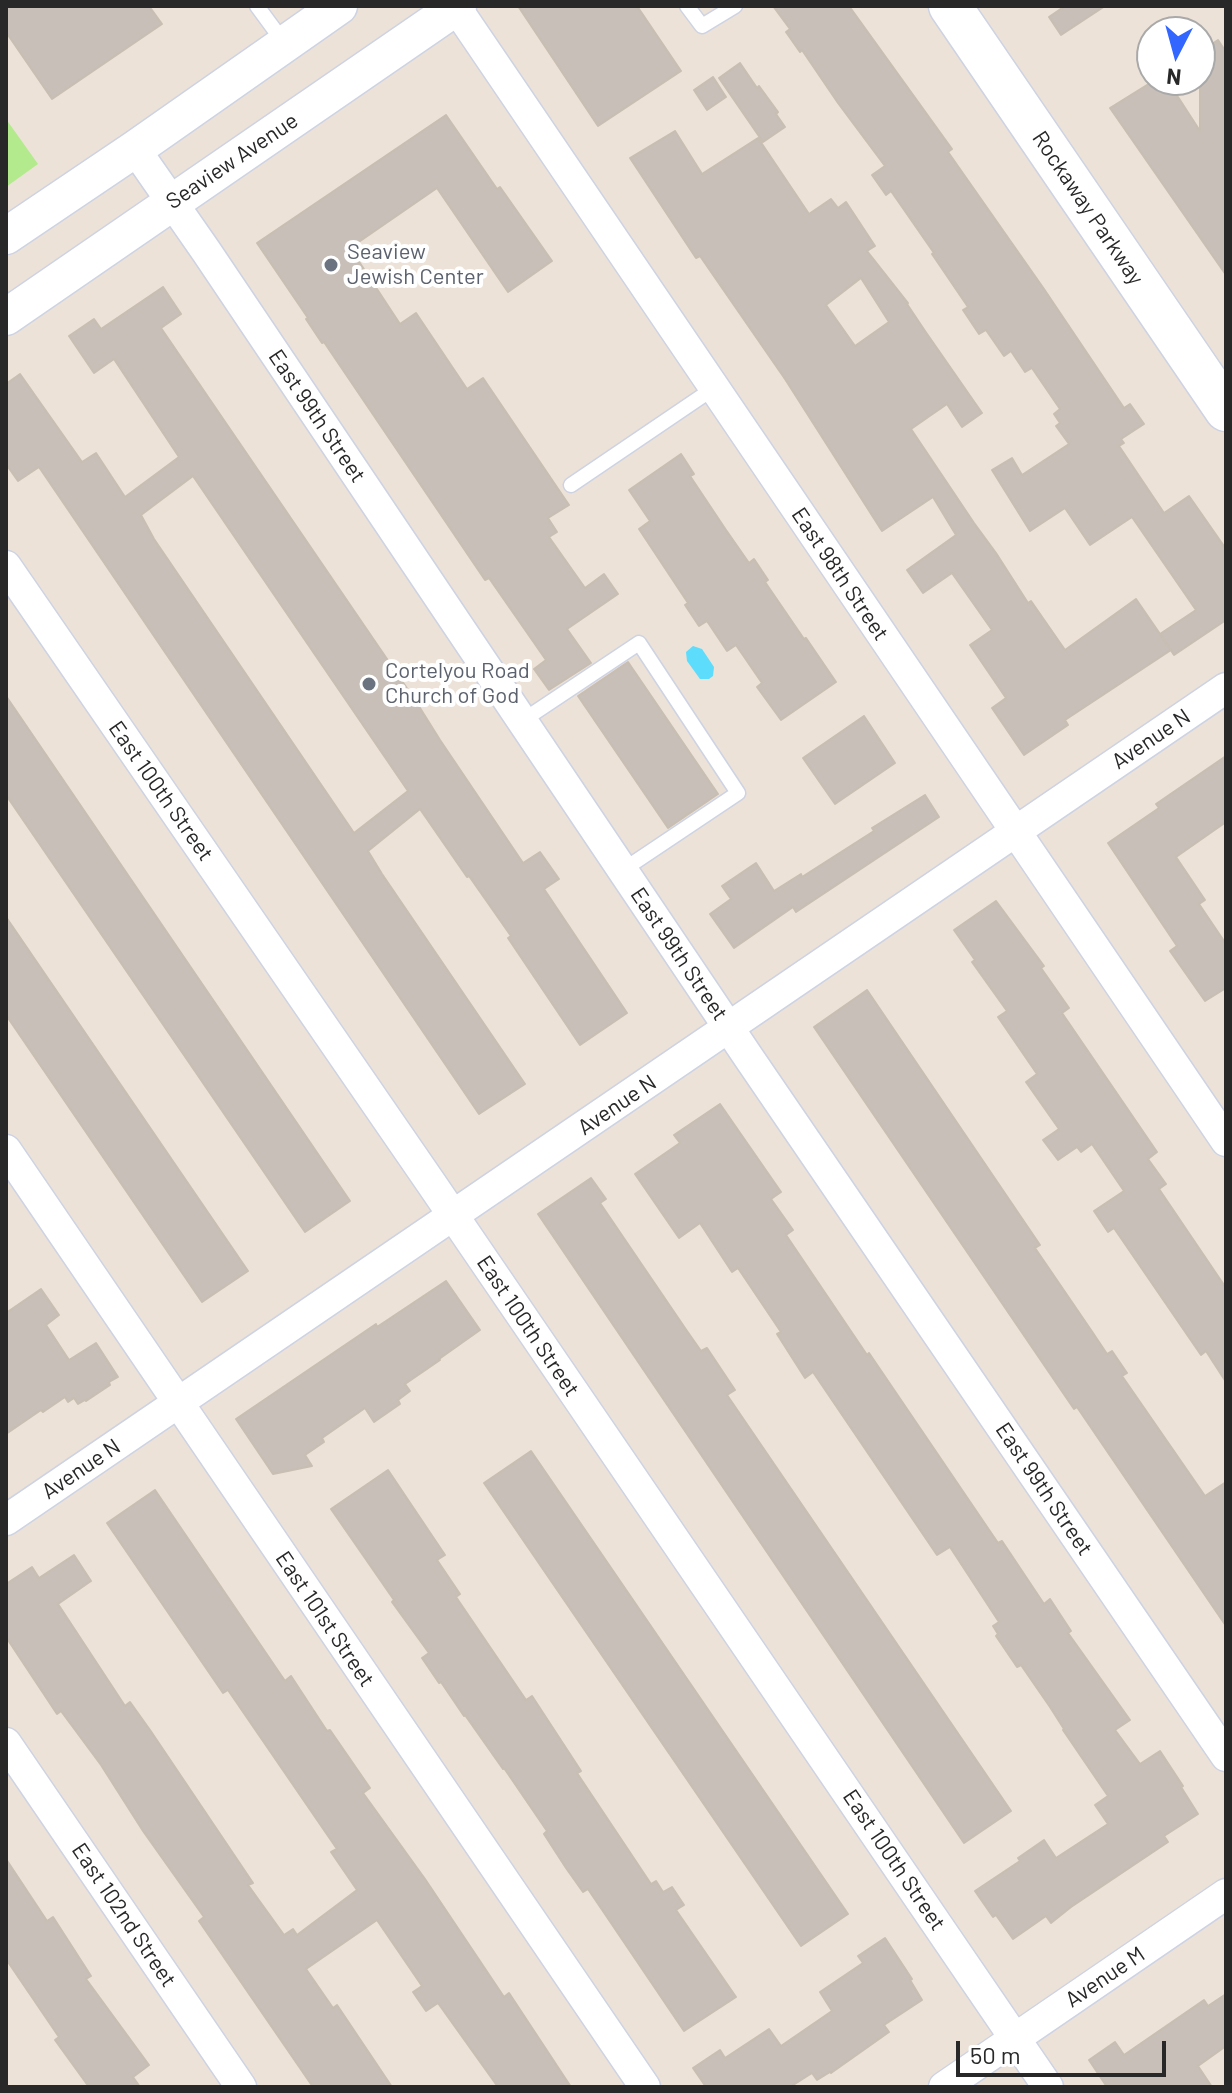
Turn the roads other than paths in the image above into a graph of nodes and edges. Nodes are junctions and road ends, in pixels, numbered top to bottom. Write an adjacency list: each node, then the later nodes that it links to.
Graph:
1 (257, 6): 7 (lane)
2 (339, 6): 7 (street)
3 (457, 6): 9 (street, Seaview Avenue); 12 (street, East 98th Street)
4 (687, 6): 5 (lane)
5 (735, 6)
6 (950, 6): 13 (main road, Rockaway Parkway)
7 (285, 44): 8 (street)
8 (135, 149): 9 (street, East 99th Street); 10 (street)
9 (173, 202): 11 (street, Seaview Avenue); 17 (street, East 99th Street)
10 (6, 236)
11 (6, 317)
12 (714, 388): 14 (lane); 18 (street, East 98th Street)
13 (1226, 410)
14 (571, 485)
15 (6, 566): 23 (street, East 100th Street)
16 (1226, 688): 18 (street, Avenue N)
17 (522, 721): 19 (street, East 99th Street); 19 (lane)
18 (1014, 832): 20 (street, Avenue N); 21 (street, East 98th Street)
19 (623, 870): 20 (street, East 99th Street)
20 (729, 1028): 23 (street, Avenue N); 27 (street, East 99th Street)
21 (1226, 1141)
22 (6, 1150): 24 (street, East 101st Street)
23 (453, 1215): 24 (street, Avenue N); 29 (street, East 100th Street)
24 (178, 1403): 25 (street, Avenue N); 31 (street, East 101st Street)
25 (6, 1520)
26 (6, 1743): 30 (street, East 102nd Street)
27 (1226, 1756)
28 (1226, 1894): 29 (street, Avenue M)
29 (1016, 2038): 32 (street, Avenue M); 33 (street, East 100th Street)
30 (241, 2087)
31 (645, 2087)
32 (944, 2087)
33 (1048, 2087)

